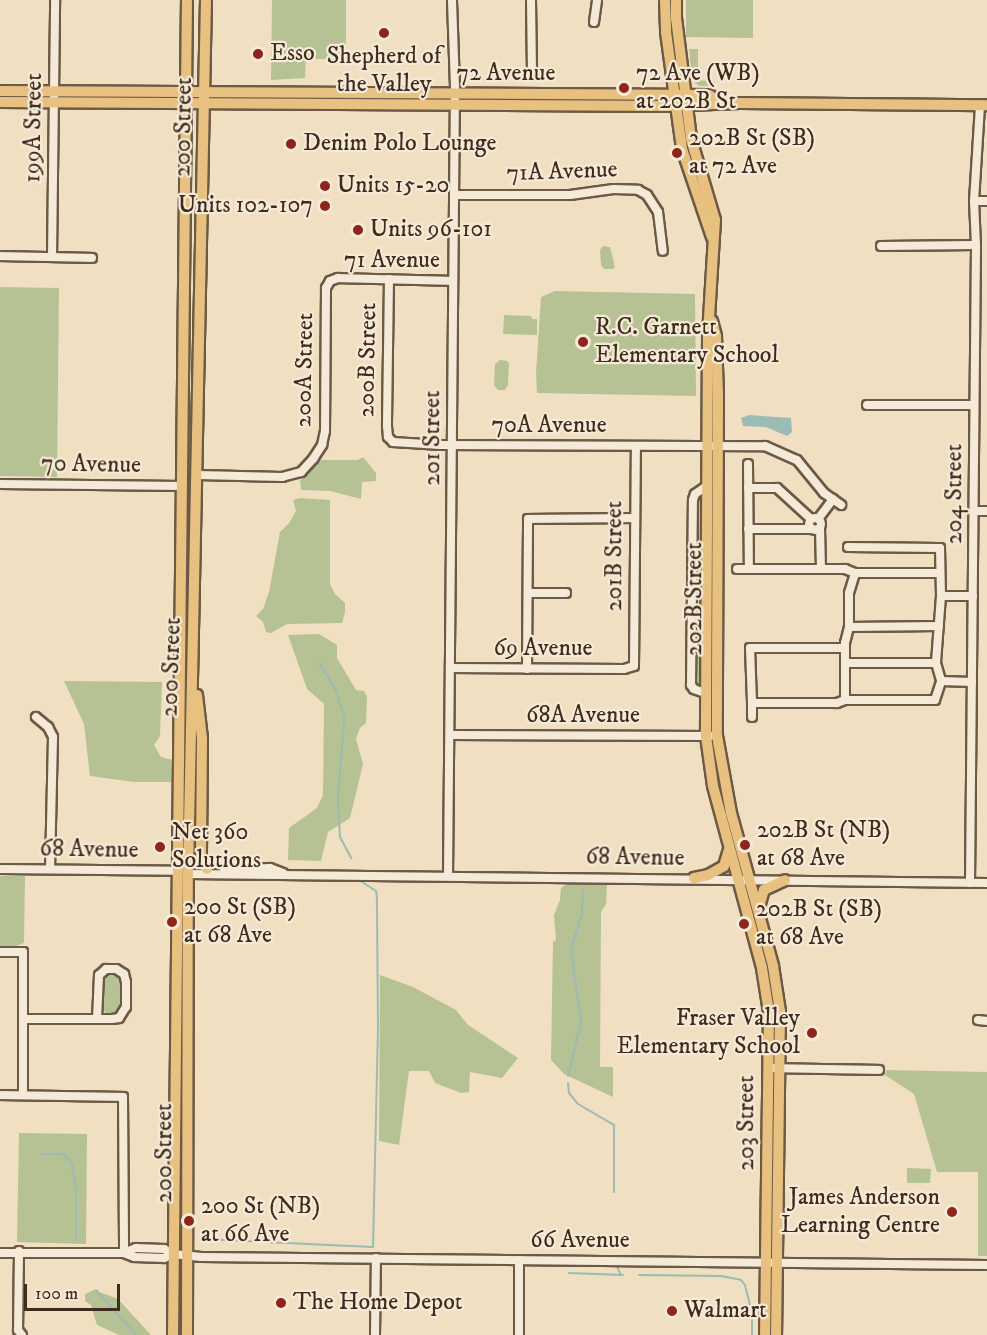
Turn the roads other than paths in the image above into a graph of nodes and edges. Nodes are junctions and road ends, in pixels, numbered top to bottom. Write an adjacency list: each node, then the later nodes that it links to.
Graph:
1 (55, 0): 12 (street, 199A Street)
2 (187, 0): 13 (main road, 200 Street)
3 (206, 0): 14 (main road, 200 Street)
4 (452, 0): 15 (street, 201 Street)
5 (531, 0): 10 (street)
6 (597, 0): 9 (street)
7 (665, 0): 16 (main road)
8 (676, 0): 16 (main road)
9 (594, 22)
10 (532, 71)
11 (0, 91): 12 (main road, 72 Avenue)
12 (54, 98): 13 (main road, 72 Avenue); 17 (main road, 72 Avenue); 26 (street, 199A Street)
13 (186, 99): 14 (main road, 72 Avenue); 40 (main road, 200 Street)
14 (205, 99): 15 (main road, 72 Avenue); 38 (main road, 200 Street)
15 (455, 100): 16 (main road, 72 Avenue); 19 (street, 201 Street)
16 (681, 101): 18 (main road, 72 Avenue); 35 (main road, 202B Street)
17 (0, 102)
18 (984, 105): 20 (street, 204 Street)
19 (454, 195): 24 (street, 71A Avenue); 30 (street, 201 Street)
20 (974, 201): 21 (street); 22 (street, 204 Street)
21 (987, 201)
22 (976, 245): 23 (street); 32 (street, 204 Street)
23 (880, 246)
24 (663, 251)
25 (0, 256): 26 (street)
26 (52, 257): 27 (street)
27 (92, 258)
28 (389, 279): 29 (street, 71 Avenue); 30 (street, 71 Avenue); 33 (street, 200B Street)
29 (330, 281): 38 (street, 200A Street)
30 (453, 281): 34 (street, 201 Street)
31 (867, 405): 32 (street)
32 (974, 405): 44 (street, 204 Street)
33 (390, 440): 34 (street, 70A Avenue)
34 (452, 445): 36 (street, 70A Avenue); 67 (street, 201 Street)
35 (713, 445): 36 (street, 70A Avenue); 42 (street); 76 (main road, 202B Street); 76 (main road, 202B Street)
36 (636, 446): 47 (street, 201B Street)
37 (748, 464): 41 (street)
38 (198, 475): 46 (main road, 200 Street)
39 (0, 484): 40 (street, 70 Avenue)
40 (182, 486): 46 (main road); 81 (main road, 200 Street)
41 (748, 488): 48 (street); 49 (street)
42 (833, 500): 43 (street); 48 (street)
43 (841, 505)
44 (974, 511): 45 (street); 59 (street, 204 Street)
45 (987, 511)
46 (197, 512): 65 (main road, 200 Street)
47 (634, 518): 56 (street); 66 (street, 201B Street)
48 (816, 524): 49 (street); 53 (street)
49 (748, 529): 52 (street)
50 (848, 547): 55 (street)
51 (737, 569): 52 (street)
52 (749, 569): 53 (street)
53 (821, 569): 54 (street)
54 (855, 573): 55 (street); 61 (street)
55 (940, 573): 58 (street)
56 (528, 593): 57 (street); 68 (street)
57 (566, 593)
58 (941, 596): 59 (street); 60 (street)
59 (973, 596): 70 (street, 204 Street)
60 (939, 626): 61 (street); 64 (street)
61 (849, 627): 62 (street)
62 (845, 648): 63 (street); 72 (street)
63 (846, 663): 64 (street); 71 (street)
64 (936, 663): 69 (street)
65 (194, 664): 80 (main road); 81 (main road, 200 Street)
66 (634, 666): 68 (street, 69 Avenue)
67 (450, 668): 68 (street, 69 Avenue); 75 (street, 201 Street)
68 (527, 669)
69 (942, 681): 70 (street); 71 (street)
70 (972, 682): 87 (street, 204 Street)
71 (845, 700): 72 (street)
72 (752, 703): 74 (street)
73 (36, 717): 79 (street)
74 (752, 717)
75 (450, 735): 76 (street, 68A Avenue); 83 (street, 201 Street)
76 (711, 736): 77 (main road, 202B Street); 85 (main road, 202B Street)
77 (728, 841): 84 (main road); 85 (main road, 202B Street)
78 (0, 868): 79 (street, 68 Avenue)
79 (50, 869): 81 (street, 68 Avenue)
80 (207, 869): 82 (street, 68 Avenue)
81 (182, 873): 82 (street, 68 Avenue); 100 (main road, 200 Street); 101 (main road, 200 Street)
82 (283, 873): 83 (street, 68 Avenue)
83 (448, 875): 84 (street, 68 Avenue)
84 (694, 878): 85 (street, 68 Avenue)
85 (744, 879): 86 (street, 68 Avenue); 89 (main road, 203 Street); 93 (main road, 203 Street)
86 (785, 879): 87 (street, 68 Avenue); 89 (main road)
87 (970, 883): 88 (street, 68 Avenue)
88 (987, 883)
89 (759, 910): 93 (main road, 203 Street)
90 (0, 952): 91 (street)
91 (24, 1019): 92 (street); 96 (street)
92 (97, 1019): 92 (street)
93 (774, 1069): 94 (street); 104 (main road, 203 Street)
94 (879, 1070)
95 (0, 1095): 96 (street)
96 (23, 1095): 99 (street)
97 (19, 1251): 98 (street, 66 Avenue); 99 (street, 66 Avenue); 106 (street)
98 (0, 1253)
99 (124, 1253): 100 (street, 66 Avenue)
100 (173, 1254): 101 (street, 66 Avenue); 107 (main road, 200 Street)
101 (186, 1255): 102 (street, 66 Avenue); 108 (main road, 200 Street)
102 (376, 1258): 103 (street, 66 Avenue); 109 (street)
103 (519, 1260): 104 (street, 66 Avenue); 110 (street)
104 (772, 1262): 105 (street, 66 Avenue); 111 (main road, 203 Street); 112 (main road, 203 Street)
105 (987, 1265)
106 (22, 1335)
107 (173, 1335)
108 (187, 1335)
109 (375, 1335)
110 (519, 1335)
111 (765, 1335)
112 (776, 1335)

